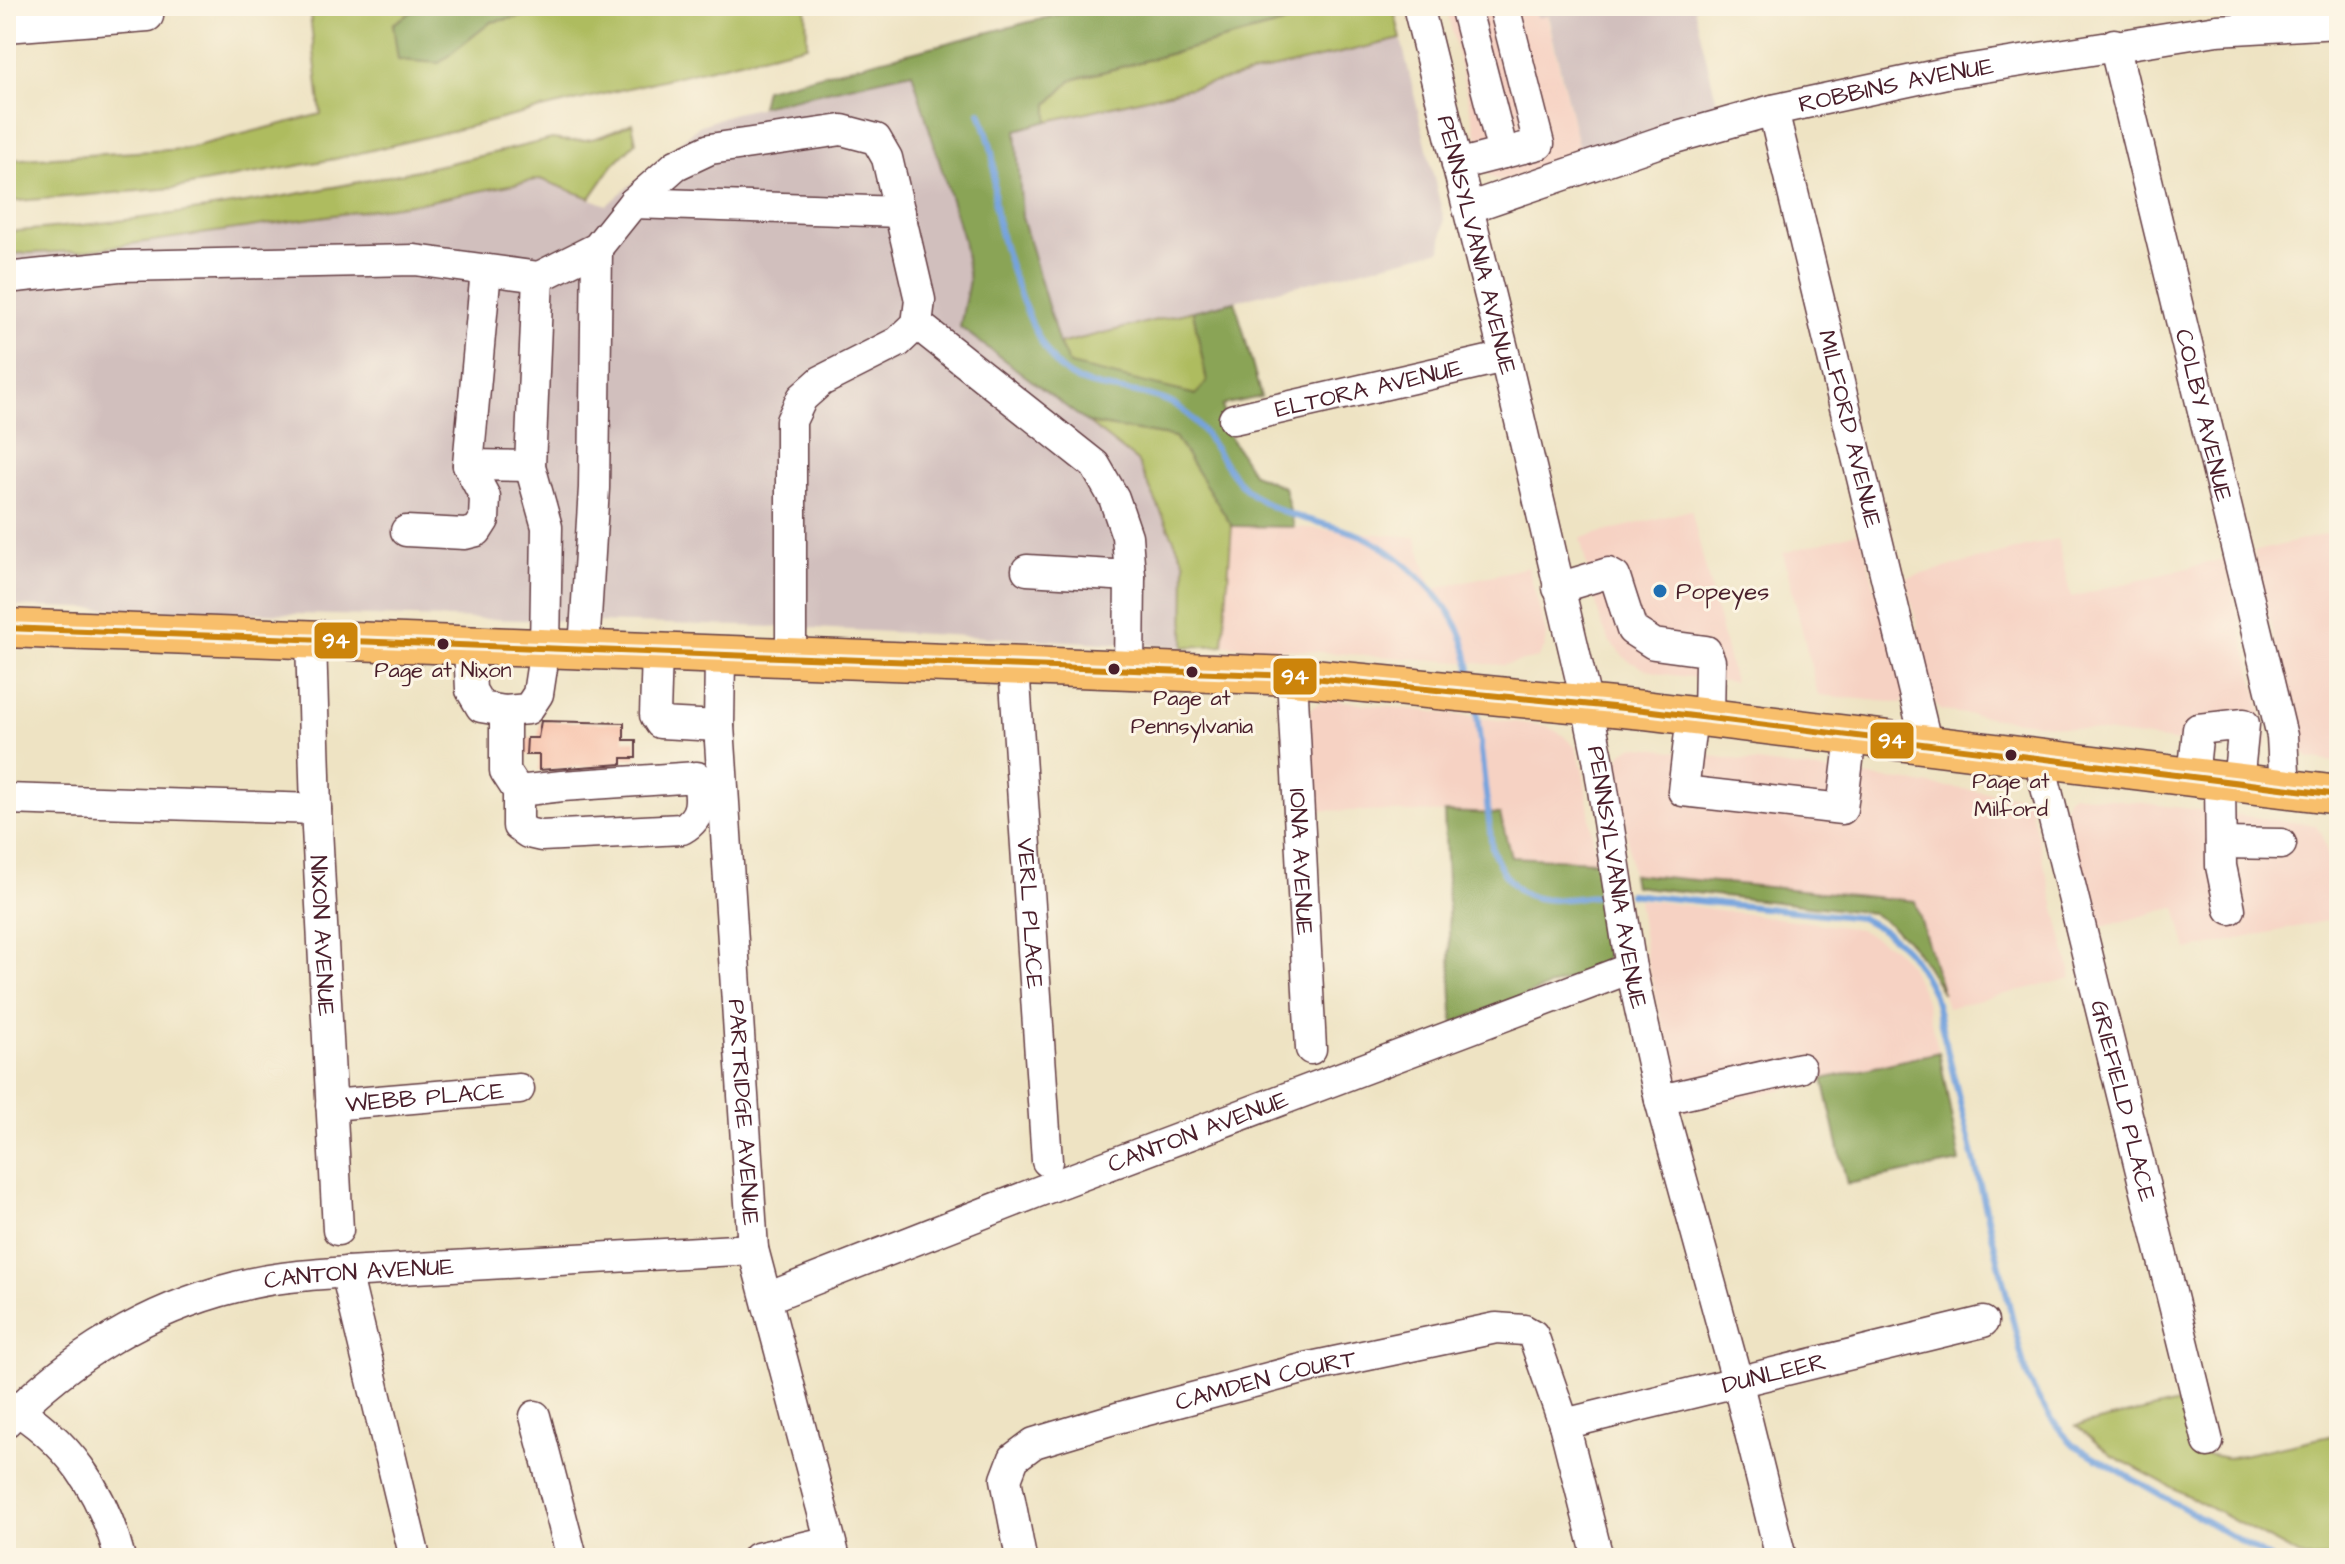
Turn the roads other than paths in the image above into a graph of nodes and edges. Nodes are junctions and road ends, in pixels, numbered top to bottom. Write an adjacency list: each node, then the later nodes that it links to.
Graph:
1 (1418, 6): 10 (street, PENNSYLVANIA AVENUE)
2 (1465, 6): 8 (street)
3 (1504, 6): 8 (street)
4 (148, 16): 6 (street)
5 (2339, 23): 7 (street, ROBBINS AVENUE)
6 (6, 27)
7 (2114, 44): 9 (street, ROBBINS AVENUE); 47 (street, COLBY AVENUE)
8 (1506, 90): 10 (street)
9 (1773, 110): 12 (street, ROBBINS AVENUE); 43 (street, MILFORD AVENUE)
10 (1457, 165): 12 (street, PENNSYLVANIA AVENUE)
11 (633, 203): 13 (street); 13 (street); 14 (street)
12 (1468, 208): 19 (street, PENNSYLVANIA AVENUE)
13 (900, 212): 18 (street)
14 (597, 248): 16 (street); 31 (street)
15 (486, 270): 16 (street); 17 (street); 21 (street)
16 (538, 277): 22 (street)
17 (6, 278)
18 (917, 324): 25 (street); 34 (street)
19 (1505, 357): 20 (street, ELTORA AVENUE); 26 (street, PENNSYLVANIA AVENUE)
20 (1234, 419)
21 (468, 465): 22 (street); 23 (street)
22 (530, 466): 30 (street)
23 (406, 531)
24 (1027, 570): 25 (street)
25 (1130, 576): 36 (street)
26 (1558, 588): 38 (street, PENNSYLVANIA AVENUE); 40 (street)
27 (6, 628): 28 (main road)
28 (311, 640): 29 (main road); 51 (street, NIXON AVENUE)
29 (469, 646): 30 (main road); 39 (street)
30 (545, 648): 31 (main road); 39 (street)
31 (584, 650): 32 (main road)
32 (657, 652): 33 (main road); 41 (street)
33 (720, 655): 34 (main road); 41 (street, PARTRIDGE AVENUE)
34 (791, 657): 35 (main road)
35 (1014, 666): 36 (main road); 61 (street, VERL PLACE)
36 (1129, 670): 37 (main road)
37 (1292, 676): 38 (main road); 56 (street, IONA AVENUE)
38 (1587, 705): 40 (main road); 55 (street, PENNSYLVANIA AVENUE)
39 (505, 711): 48 (street)
40 (1701, 717): 42 (main road); 42 (street)
41 (719, 726): 45 (street, PARTRIDGE AVENUE)
42 (1851, 736): 43 (main road)
43 (1927, 746): 44 (main road)
44 (2039, 759): 46 (main road); 71 (street, GRIEFIELD PLACE)
45 (710, 776): 48 (street); 48 (street); 63 (street, PARTRIDGE AVENUE)
46 (2217, 781): 47 (main road); 52 (street)
47 (2285, 789): 49 (main road)
48 (518, 791)
49 (2339, 795)
50 (6, 799): 51 (street)
51 (316, 809): 60 (street, NIXON AVENUE)
52 (2221, 843): 53 (street); 54 (street)
53 (2281, 844)
54 (2230, 909)
55 (1631, 968): 59 (street, PENNSYLVANIA AVENUE); 65 (street, CANTON AVENUE)
56 (1311, 1049)
57 (1800, 1068): 59 (street)
58 (519, 1089): 60 (street, WEBB PLACE)
59 (1660, 1100): 67 (street, PENNSYLVANIA AVENUE)
60 (331, 1105): 62 (street, NIXON AVENUE)
61 (1047, 1161)
62 (338, 1230)
63 (753, 1249): 64 (street, CANTON AVENUE); 65 (street, PARTRIDGE AVENUE)
64 (346, 1272): 68 (street, CANTON AVENUE); 74 (street)
65 (767, 1298): 72 (street, PARTRIDGE AVENUE)
66 (1983, 1322): 67 (street, DUNLEER)
67 (1737, 1380): 70 (street, DUNLEER); 79 (street, PENNSYLVANIA AVENUE)
68 (10, 1412): 73 (street)
69 (535, 1416): 75 (street)
70 (1564, 1424): 77 (street, CAMDEN COURT); 78 (street, CAMDEN COURT)
71 (2208, 1442)
72 (833, 1549): 76 (street)
73 (120, 1558)
74 (415, 1558)
75 (572, 1558)
76 (757, 1558)
77 (1021, 1558)
78 (1598, 1558)
79 (1781, 1558)

